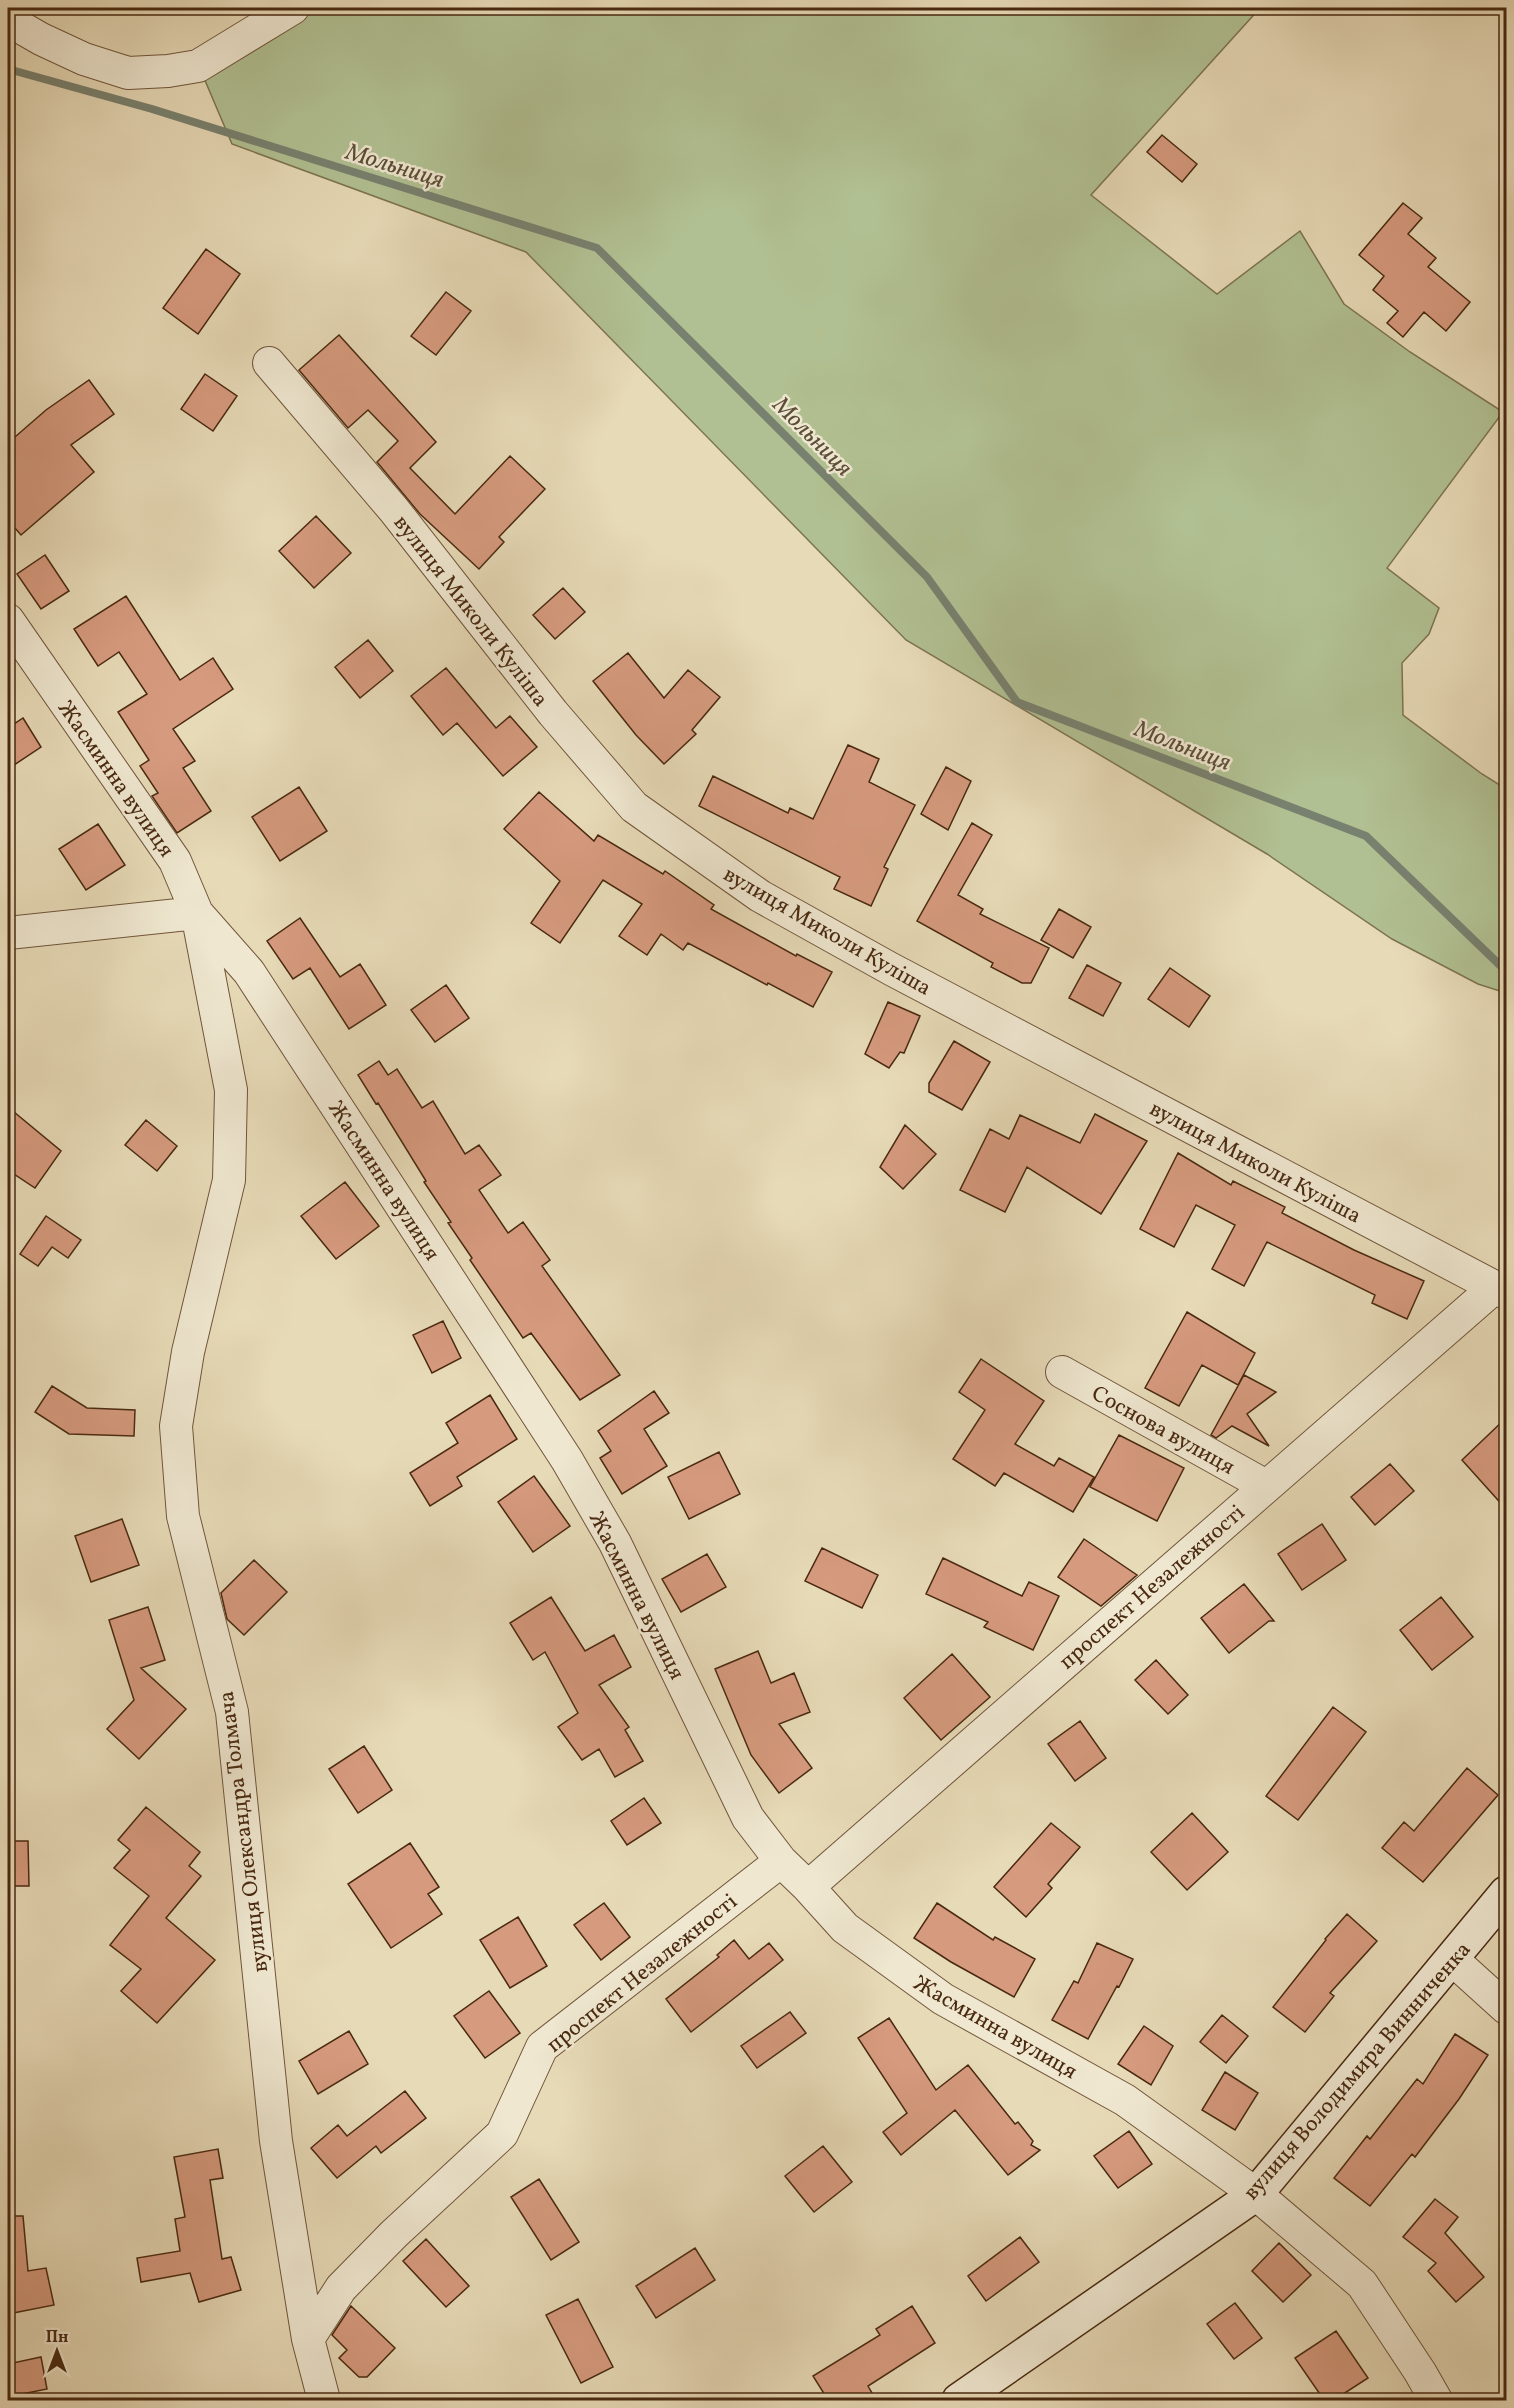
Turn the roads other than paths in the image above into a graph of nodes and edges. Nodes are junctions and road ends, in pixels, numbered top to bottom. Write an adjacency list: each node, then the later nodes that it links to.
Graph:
1 (293, 8): 2 (street)
2 (8, 20)
3 (269, 363): 7 (street, вулиця Миколи Куліша)
4 (8, 620): 5 (street, Жасминна вулиця)
5 (197, 913): 6 (street); 10 (street, Жасминна вулиця); 16 (street, вулиця Олександра Толмача)
6 (8, 933)
7 (1501, 1290): 9 (street, проспект Незалежності)
8 (1062, 1372): 9 (street, Соснова вулиця)
9 (1266, 1486): 11 (street, проспект Незалежності)
10 (781, 1861): 11 (street, Жасминна вулиця); 16 (street, проспект Незалежності)
11 (808, 1887): 15 (street, Жасминна вулиця)
12 (1506, 1893): 13 (main road, вулиця Володимира Винниченка)
13 (1453, 1960): 14 (street); 15 (main road, вулиця Володимира Винниченка)
14 (1506, 2008)
15 (1256, 2194): 18 (main road, вулиця Володимира Винниченка); 19 (street, Жасминна вулиця)
16 (308, 2339): 17 (street, вулиця Олександра Толмача)
17 (324, 2400)
18 (958, 2400)
19 (1436, 2400)

